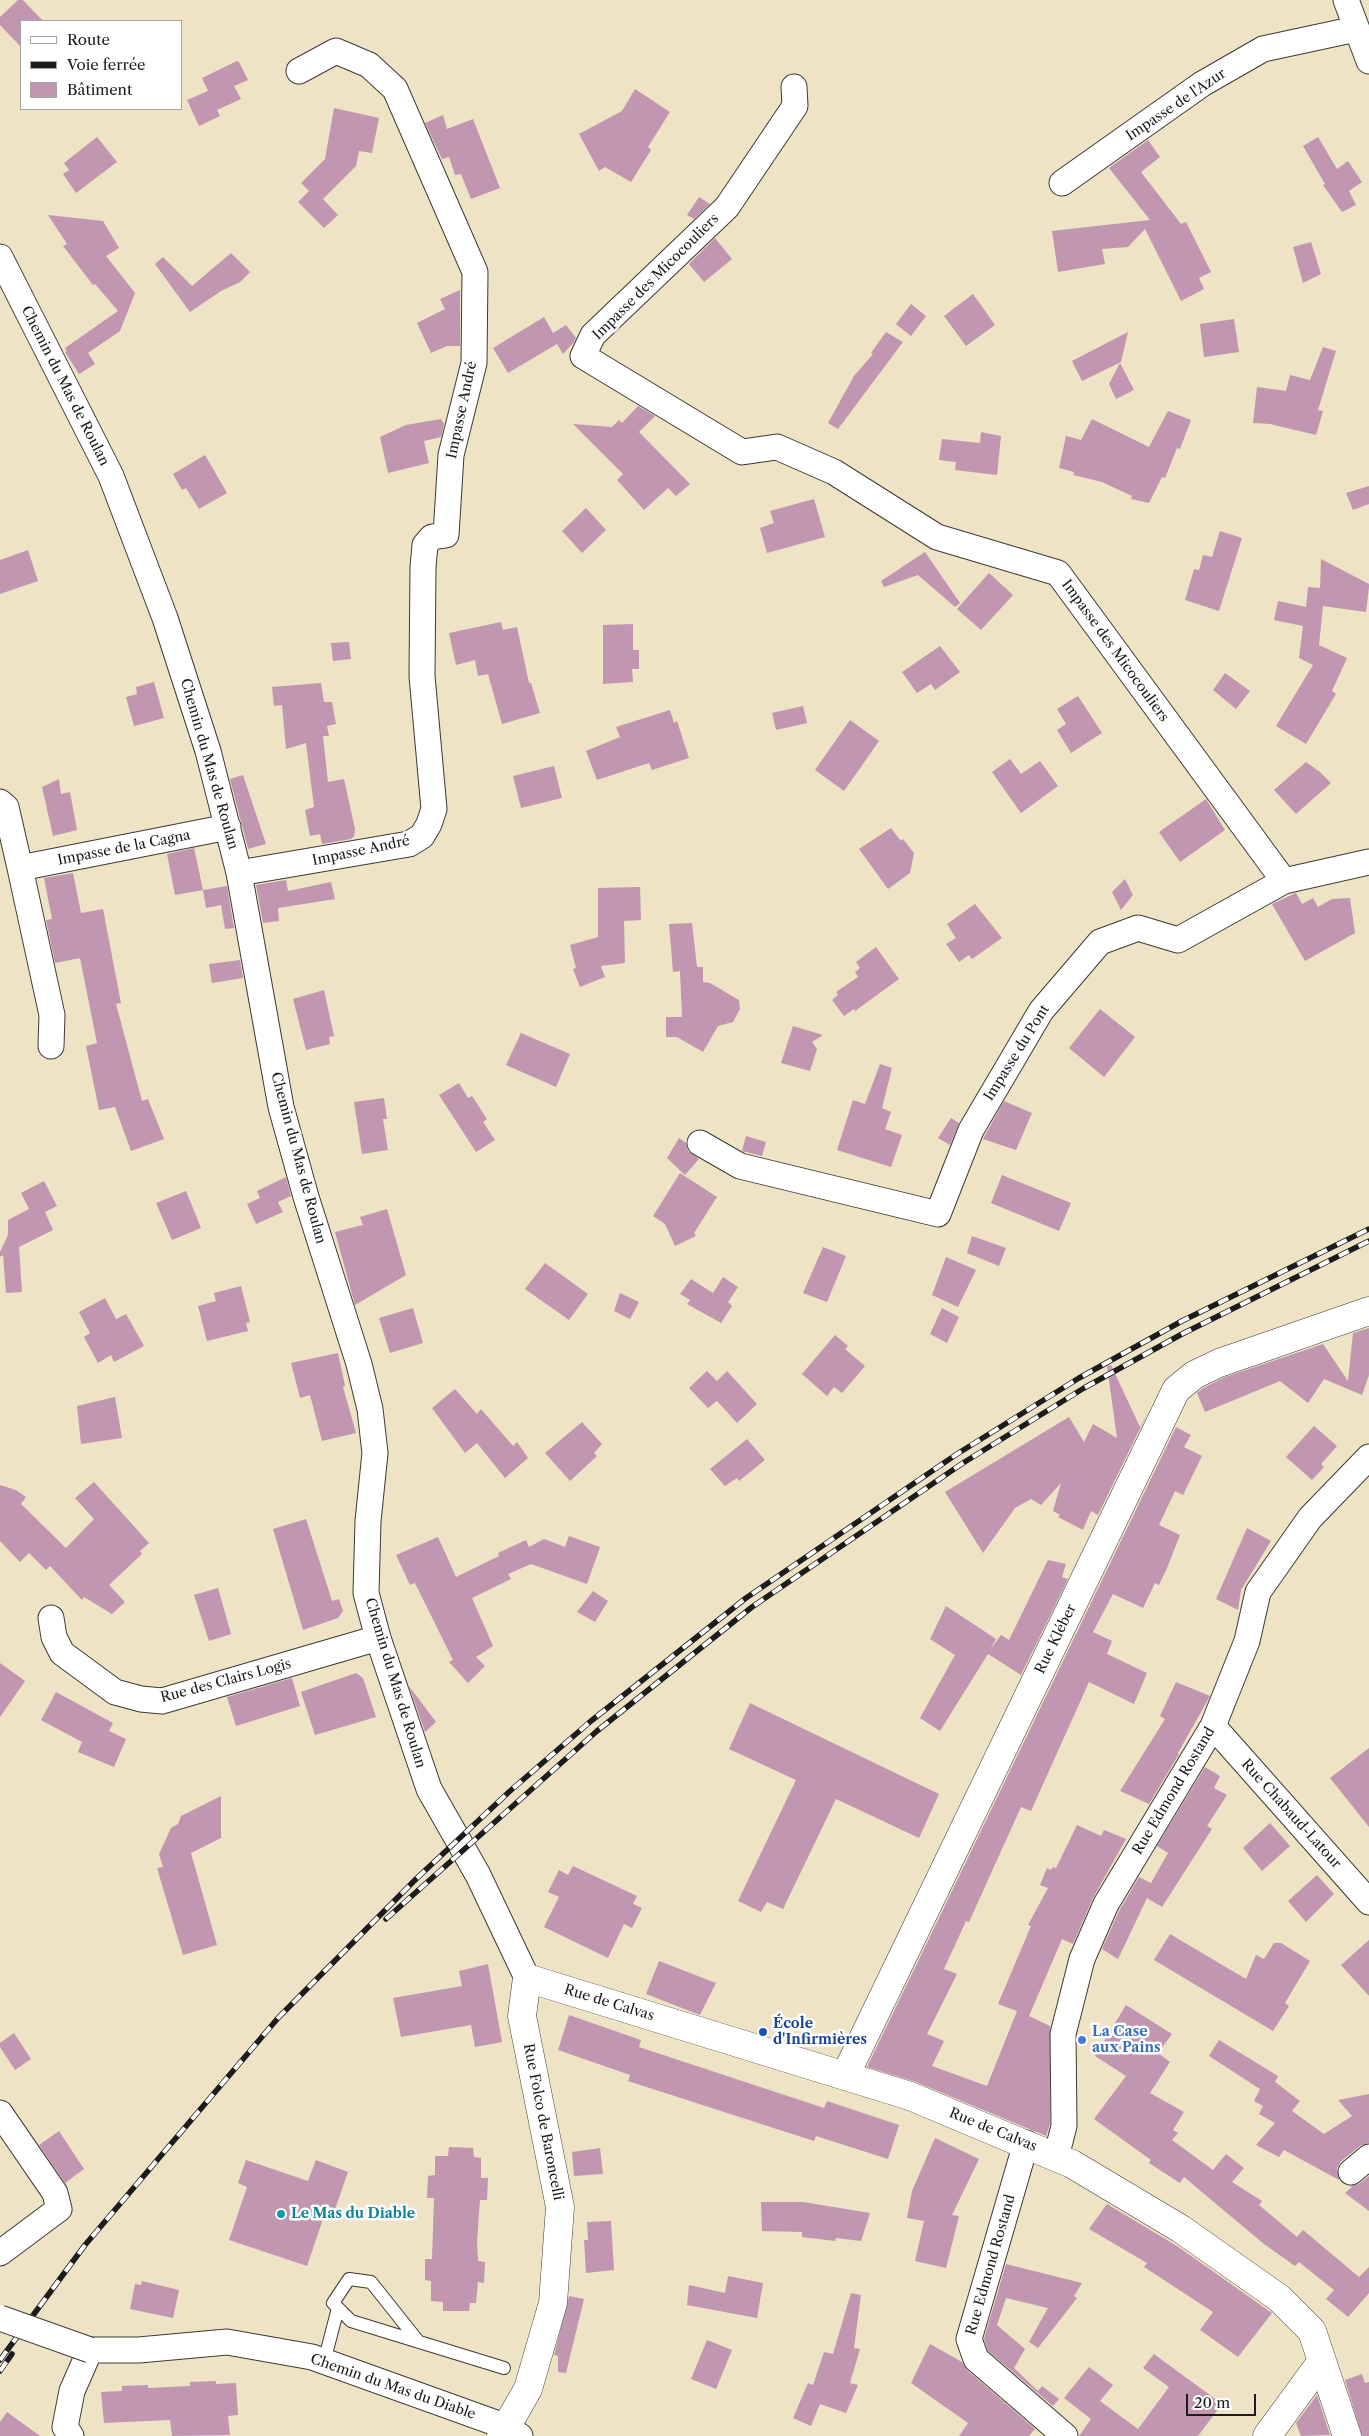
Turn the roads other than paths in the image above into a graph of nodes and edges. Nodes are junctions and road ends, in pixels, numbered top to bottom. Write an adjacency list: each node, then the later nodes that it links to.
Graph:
1 (1346, 0): 2 (street)
2 (1356, 29): 3 (street); 6 (street, Impasse de l'Azur)
3 (1369, 61)
4 (299, 71): 12 (street, Impasse André)
5 (794, 88): 13 (street, Impasse des Micocouliers)
6 (1062, 183)
7 (0, 257): 9 (street, Chemin du Mas de Roulan)
8 (0, 802): 11 (street)
9 (228, 827): 11 (street, Impasse de la Cagna); 12 (street, Chemin du Mas de Roulan)
10 (1369, 862): 13 (street, Impasse du Pont)
11 (20, 868): 14 (street)
12 (240, 873): 19 (street, Chemin du Mas de Roulan)
13 (1284, 881): 15 (street, Impasse du Pont)
14 (51, 1046)
15 (700, 1143)
16 (1369, 1311): 23 (street, Rue Kléber)
17 (1369, 1457): 20 (street, Rue Edmond Rostand)
18 (51, 1618): 19 (street, Rue des Clairs Logis)
19 (378, 1638): 22 (street, Chemin du Mas de Roulan)
20 (1213, 1726): 21 (street, Rue Chabaud-Latour); 26 (street, Rue Edmond Rostand)
21 (1369, 1902)
22 (527, 1978): 23 (street, Rue de Calvas); 35 (street, Rue Folco de Baroncelli)
23 (845, 2076): 25 (street, Rue de Calvas)
24 (0, 2113): 27 (street)
25 (1026, 2143): 26 (street, Rue de Calvas); 37 (street, Rue Edmond Rostand)
26 (1056, 2157): 32 (street, Rue de Calvas)
27 (0, 2253)
28 (338, 2308): 30 (lane); 30 (lane); 33 (lane)
29 (0, 2318): 31 (street, Chemin du Mas du Diable, bridge)
30 (418, 2341): 34 (lane)
31 (90, 2350): 33 (street, Chemin du Mas du Diable); 36 (street)
32 (1322, 2360): 38 (street); 39 (street, Rue de Calvas)
33 (324, 2362): 35 (street, Chemin du Mas du Diable)
34 (504, 2368)
35 (509, 2433)
36 (70, 2436)
37 (1065, 2436)
38 (1267, 2436)
39 (1347, 2436)

